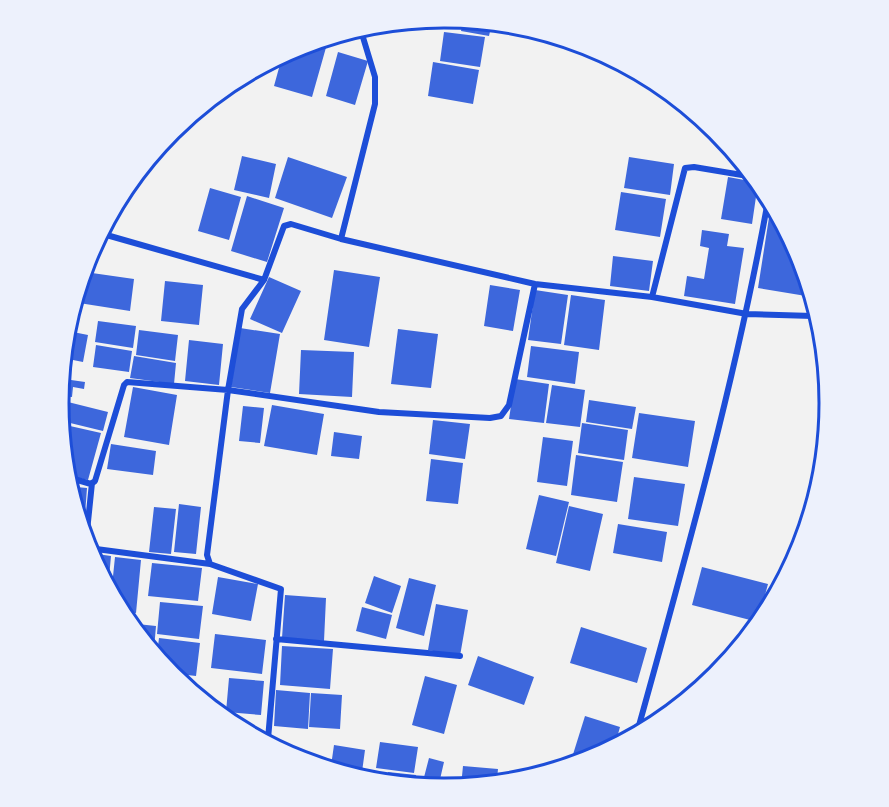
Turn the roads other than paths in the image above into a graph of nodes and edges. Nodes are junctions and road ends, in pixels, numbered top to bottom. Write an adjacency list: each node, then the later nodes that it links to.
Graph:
1 (363, 38): 5 (street)
2 (742, 175): 8 (street)
3 (766, 211): 9 (street)
4 (109, 236): 6 (street)
5 (341, 239): 6 (street); 7 (street)
6 (264, 280): 11 (street)
7 (535, 284): 8 (street); 11 (street)
8 (652, 297): 9 (street)
9 (747, 314): 10 (street); 19 (street)
10 (809, 316)
11 (228, 390): 13 (street); 16 (street)
12 (78, 480): 13 (street)
13 (92, 483): 14 (street)
14 (88, 521)
15 (99, 549): 16 (street)
16 (210, 564): 17 (street)
17 (276, 639): 18 (street); 20 (street)
18 (460, 656)
19 (640, 723)
20 (268, 734)

